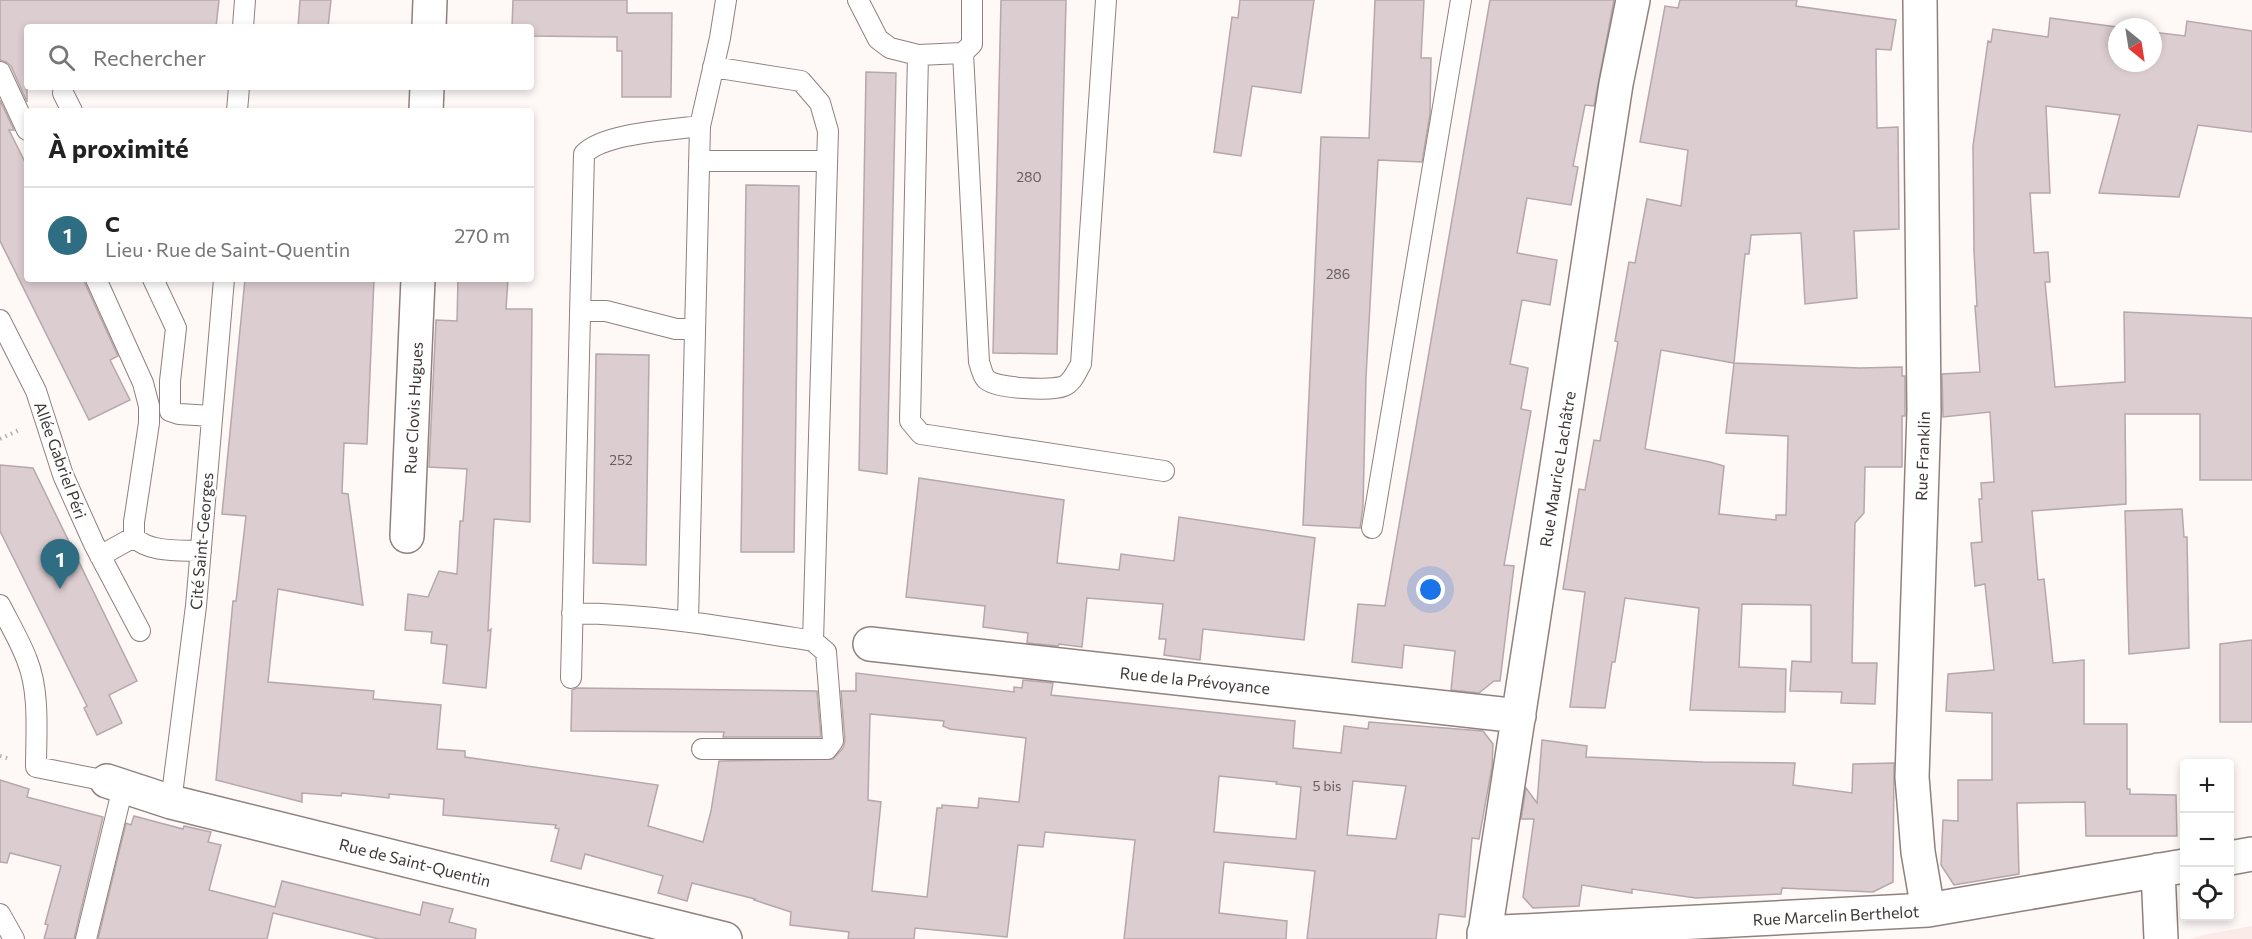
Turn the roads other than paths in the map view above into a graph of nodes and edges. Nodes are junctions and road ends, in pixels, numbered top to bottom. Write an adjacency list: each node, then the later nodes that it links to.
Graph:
1 (245, 0): 10 (lane)
2 (430, 0): 11 (street)
3 (726, 0): 14 (lane)
4 (858, 0): 13 (lane)
5 (972, 0): 12 (lane)
6 (1106, 0): 12 (lane)
7 (1461, 0): 33 (lane)
8 (1632, 0): 45 (street, Rue Maurice Lachâtre)
9 (1920, 0): 52 (street, Rue Franklin)
10 (243, 24)
11 (429, 24)
12 (963, 53): 13 (lane)
13 (918, 55): 32 (lane)
14 (713, 66): 21 (lane); 23 (lane)
15 (0, 72): 20 (lane)
16 (239, 90): 18 (lane)
17 (427, 90): 19 (street)
18 (237, 108)
19 (426, 108)
20 (24, 124)
21 (700, 126): 22 (lane); 28 (lane)
22 (699, 161): 23 (lane); 30 (lane)
23 (827, 161): 42 (lane)
24 (97, 282): 35 (lane)
25 (154, 282): 31 (lane)
26 (224, 282): 31 (lane, Cité Saint-Georges)
27 (418, 282): 34 (street, Rue Clovis Hugues)
28 (580, 311): 30 (lane); 39 (lane)
29 (0, 320): 37 (lane, Allée Gabriel Péri)
30 (695, 329): 40 (lane)
31 (212, 416): 36 (lane, Cité Saint-Georges)
32 (1164, 471)
33 (1372, 528)
34 (407, 536)
35 (134, 537): 36 (lane); 37 (lane)
36 (201, 551): 48 (lane, Cité Saint-Georges)
37 (100, 556): 41 (lane, Allée Gabriel Péri)
38 (0, 605): 47 (lane)
39 (572, 613): 40 (lane); 44 (lane)
40 (688, 621): 42 (lane)
41 (140, 632)
42 (813, 641): 46 (lane)
43 (870, 644): 45 (street, Rue de la Prévoyance)
44 (571, 678)
45 (1519, 716): 55 (street, Rue Maurice Lachâtre)
46 (702, 749)
47 (115, 784): 48 (street, Rue de Saint-Quentin); 57 (lane)
48 (171, 802): 58 (street, Rue de Saint-Quentin)
49 (2252, 854): 50 (street)
50 (2234, 857)
51 (2171, 868): 52 (street, Rue Marcelin Berthelot); 59 (street)
52 (1928, 910): 54 (street, Rue Marcelin Berthelot)
53 (0, 914): 56 (lane)
54 (1758, 929): 55 (street, Rue Marcelin Berthelot)
55 (1484, 936)
56 (14, 939)
57 (86, 939)
58 (725, 939)
59 (2161, 939)

